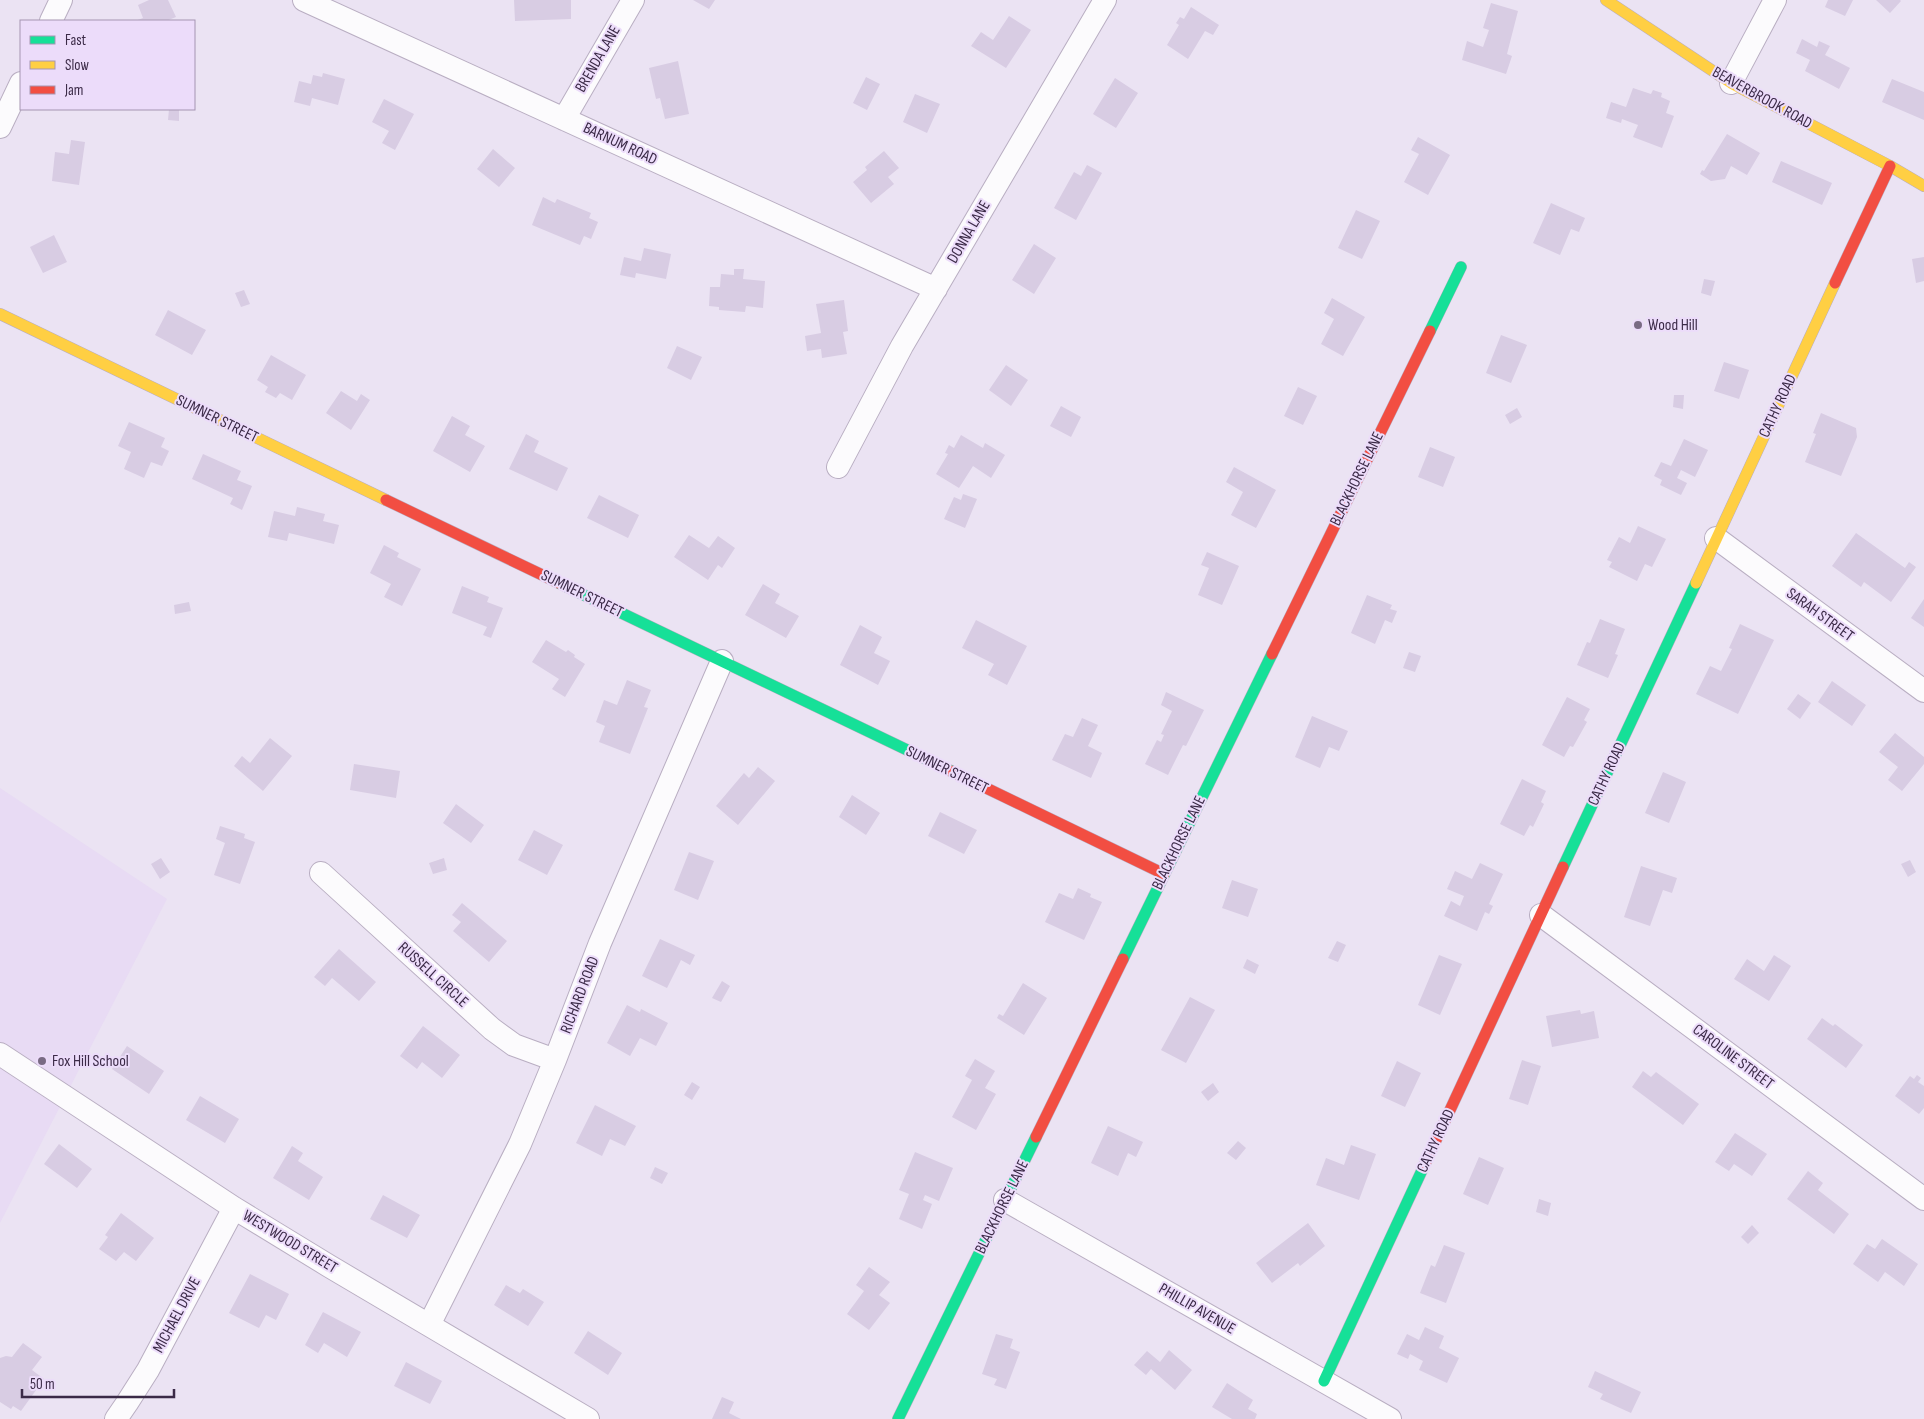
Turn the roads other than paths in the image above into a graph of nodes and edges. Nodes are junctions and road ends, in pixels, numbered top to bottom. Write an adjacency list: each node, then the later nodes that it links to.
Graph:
1 (61, 0): 7 (street)
2 (304, 0): 10 (street, BARNUM ROAD)
3 (633, 0): 10 (street, BRENDA LANE)
4 (1105, 0): 15 (street, DONNA LANE)
5 (1606, 0): 8 (street, BEAVERBROOK ROAD)
6 (1775, 0): 8 (street)
7 (51, 20)
8 (1731, 83): 12 (street, BEAVERBROOK ROAD)
9 (20, 85): 11 (street)
10 (564, 119): 15 (street, BARNUM ROAD)
11 (0, 127)
12 (1890, 166): 13 (street, BEAVERBROOK ROAD); 18 (street, CATHY ROAD)
13 (1924, 186)
14 (1461, 267): 22 (street, BLACKHORSE LANE)
15 (936, 289): 17 (street, DONNA LANE)
16 (0, 314): 19 (street, SUMNER STREET)
17 (838, 467)
18 (1716, 538): 20 (street, SARAH STREET); 23 (street, CATHY ROAD)
19 (722, 662): 22 (street, SUMNER STREET); 25 (street, RICHARD ROAD)
20 (1924, 691)
21 (321, 873): 25 (street, RUSSELL CIRCLE)
22 (1164, 874): 27 (street, BLACKHORSE LANE)
23 (1541, 915): 26 (street, CAROLINE STREET); 30 (street, CATHY ROAD)
24 (0, 1054): 28 (street, WESTWOOD STREET)
25 (555, 1060): 29 (street, RICHARD ROAD)
26 (1924, 1199)
27 (1005, 1200): 30 (street, PHILLIP AVENUE); 33 (street, BLACKHORSE LANE)
28 (234, 1208): 29 (street, WESTWOOD STREET); 31 (street, MICHAEL DRIVE)
29 (429, 1325): 32 (street, WESTWOOD STREET)
30 (1324, 1381): 34 (street, PHILLIP AVENUE)
31 (116, 1419)
32 (588, 1419)
33 (898, 1419)
34 (1390, 1419)

